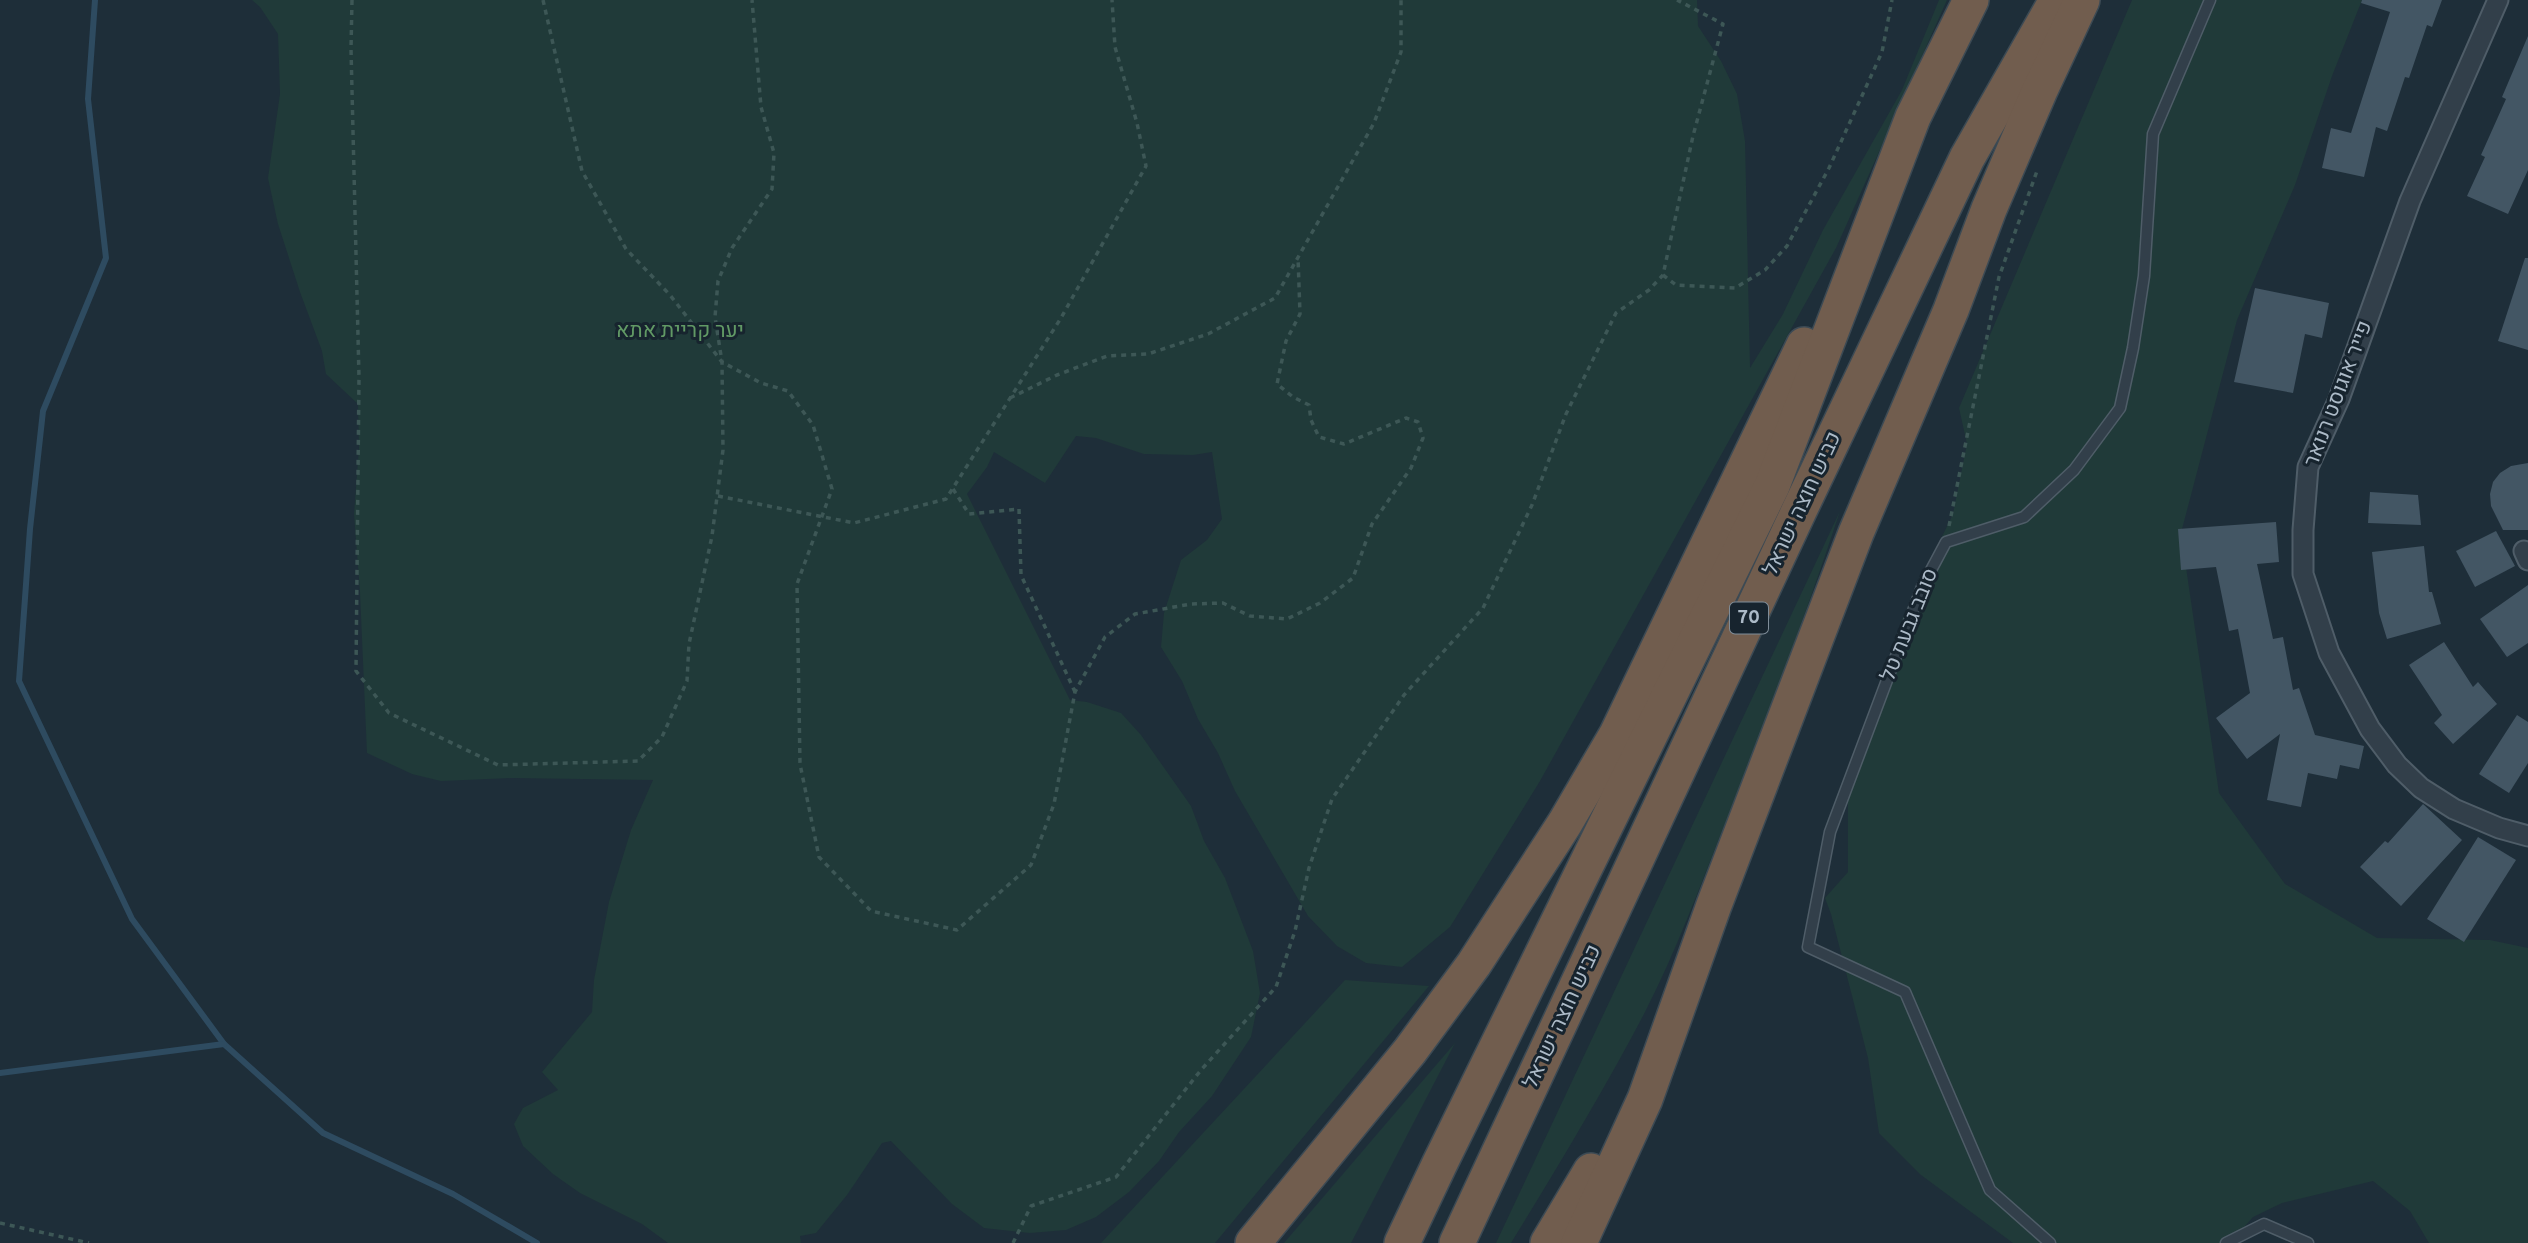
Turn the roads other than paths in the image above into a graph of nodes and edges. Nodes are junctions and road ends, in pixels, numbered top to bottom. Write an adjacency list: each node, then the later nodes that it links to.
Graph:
1 (1971, 0): 6 (highway, כביש חוצה ישראל / 70)
2 (2057, 0): 11 (highway, כביש חוצה ישראל / 70)
3 (2082, 0): 8 (highway)
4 (2210, 0): 14 (lane, סובב גבעת טל)
5 (2498, 0): 7 (street, פייר אוגוסט רנואר)
6 (1913, 117): 9 (highway); 10 (highway, כביש חוצה ישראל / 70)
7 (2528, 836)
8 (1714, 905): 12 (highway); 13 (highway)
9 (1253, 1243)
10 (1402, 1243)
11 (1457, 1243)
12 (1548, 1243)
13 (1579, 1243)
14 (2050, 1243)
15 (2226, 1243): 16 (lane)
16 (2308, 1243)

